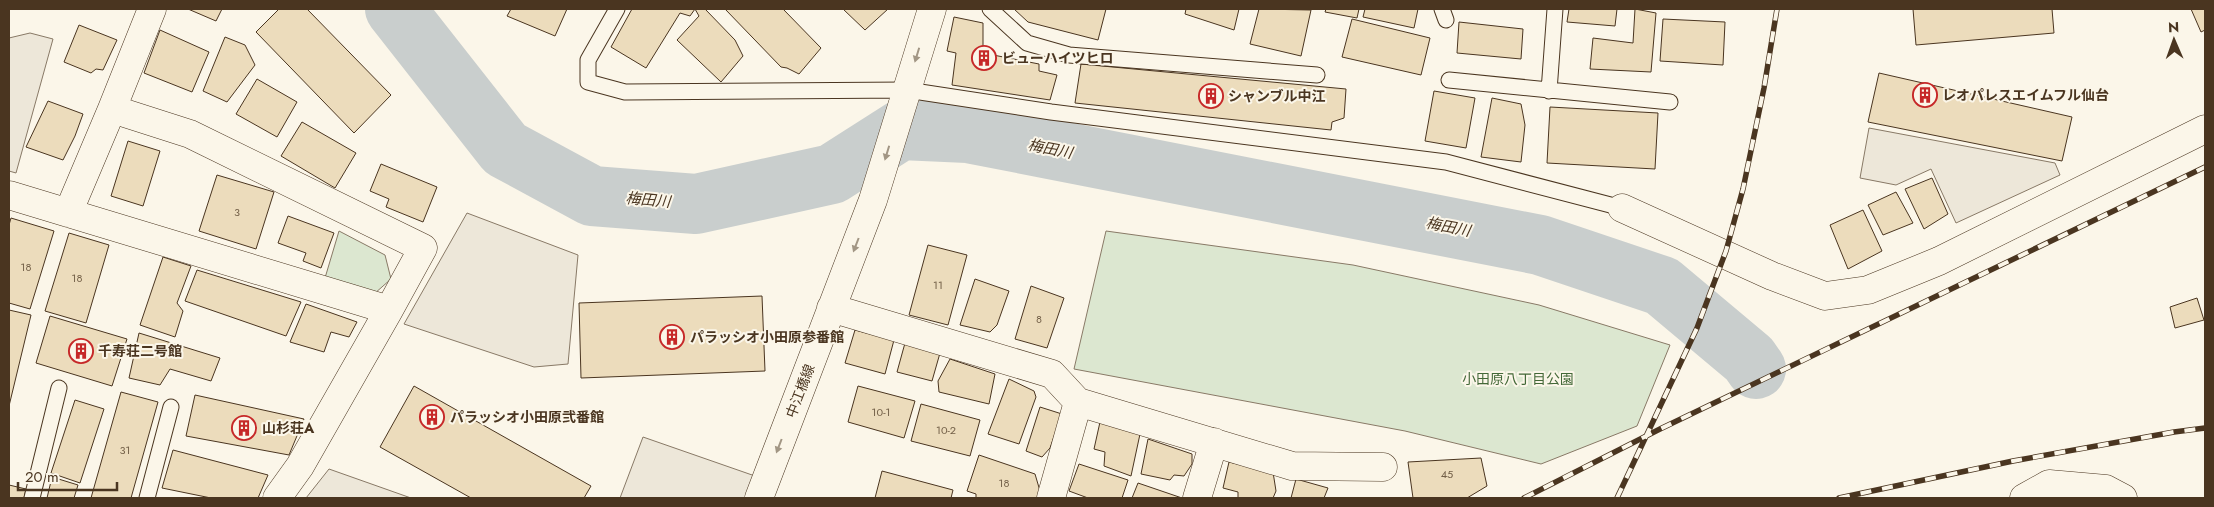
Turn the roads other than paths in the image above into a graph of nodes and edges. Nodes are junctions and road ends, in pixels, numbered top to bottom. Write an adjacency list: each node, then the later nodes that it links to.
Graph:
1 (152, 9): 11 (street)
2 (932, 9): 9 (street, one-way to 9)
3 (990, 9): 6 (lane)
4 (1555, 9): 8 (lane)
5 (610, 11): 9 (lane)
6 (1317, 74)
7 (1449, 80): 8 (lane)
8 (1549, 91): 10 (lane)
9 (904, 99): 14 (lane); 16 (street, 中江橋線, one-way to 16)
10 (1670, 102)
11 (112, 110): 15 (street); 17 (street)
12 (2205, 130): 14 (street)
13 (9, 195): 15 (street)
14 (1622, 208)
15 (68, 213): 17 (street)
16 (831, 308): 19 (street); 26 (street, 中江橋線, one-way to 26)
17 (389, 310): 25 (street)
18 (59, 388): 23 (lane)
19 (1078, 402): 21 (street); 27 (street)
20 (171, 407): 24 (lane)
21 (1214, 442): 22 (street); 28 (street)
22 (1383, 467)
23 (32, 498)
24 (146, 498)
25 (277, 498)
26 (759, 498)
27 (1050, 498)
28 (1197, 498)
29 (2024, 498): 30 (street)
30 (2124, 498)

